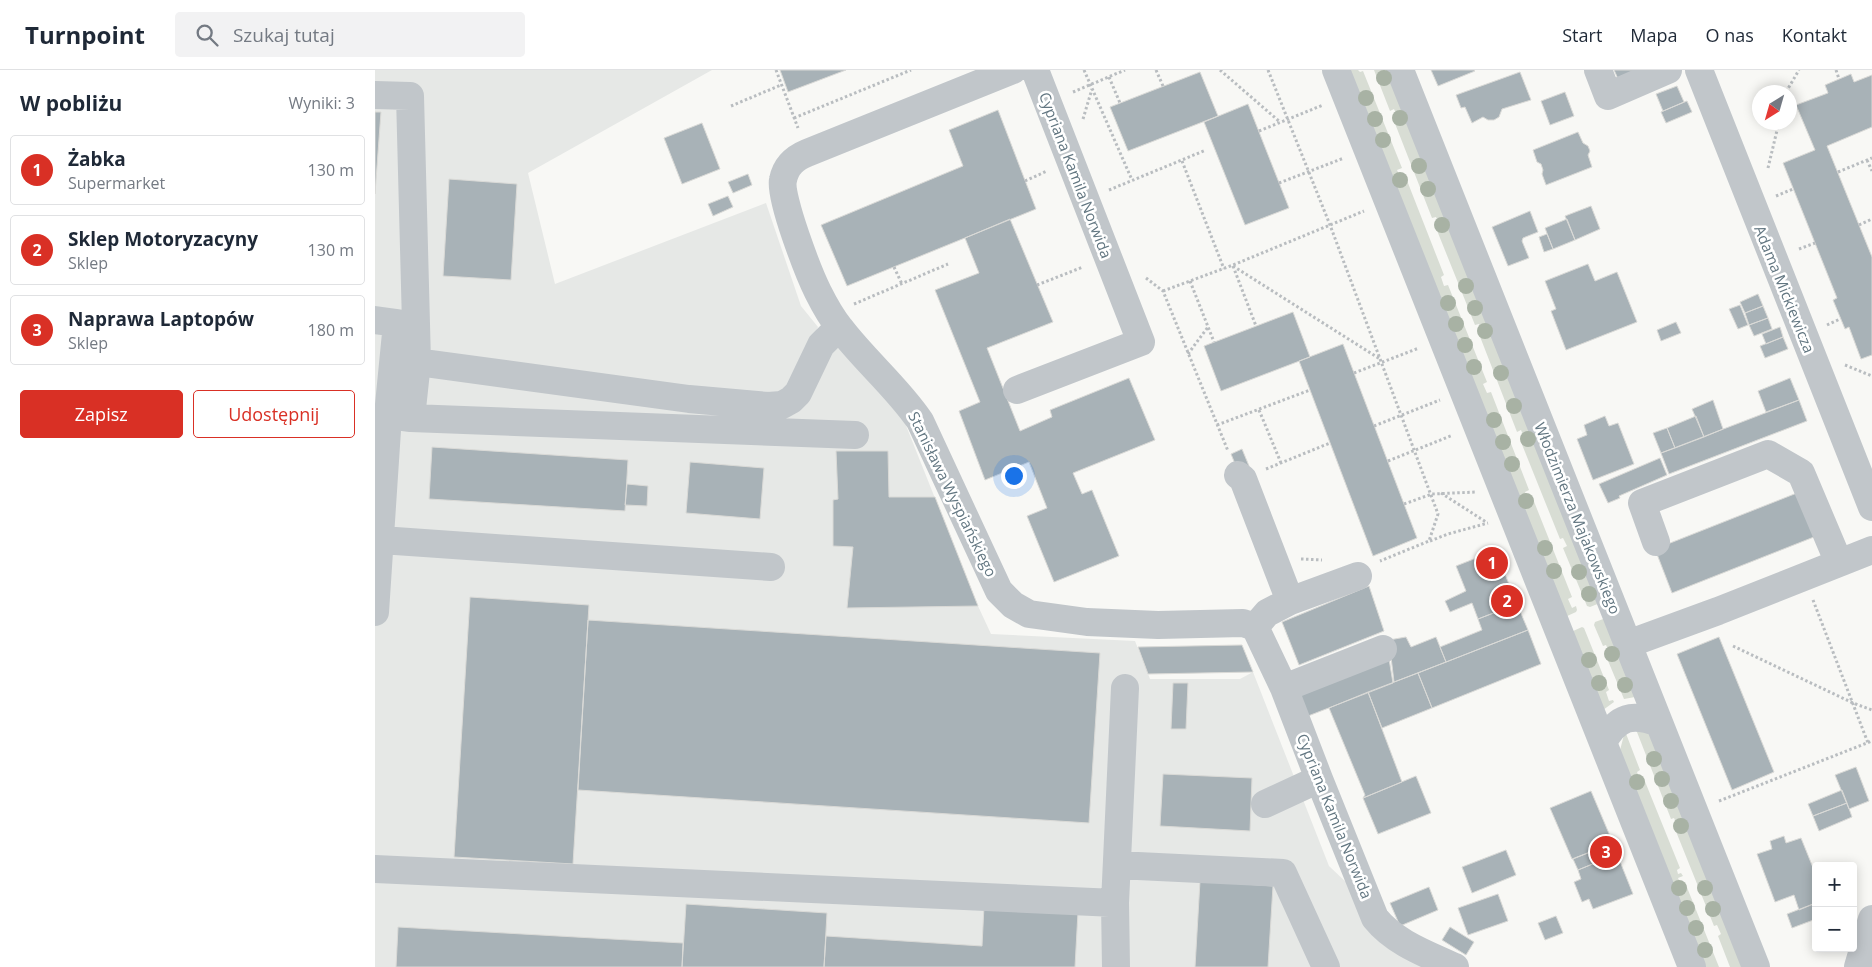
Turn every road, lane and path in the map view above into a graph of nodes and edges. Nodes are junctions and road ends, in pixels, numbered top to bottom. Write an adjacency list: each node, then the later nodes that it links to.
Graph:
1 (776, 70): 19 (path)
2 (911, 70): 28 (path)
3 (1013, 70): 33 (street)
4 (1035, 70): 24 (street, Cypriana Kamila Norwida)
5 (1084, 70): 20 (path)
6 (1125, 70): 17 (path)
7 (1156, 70): 22 (path)
8 (1219, 70): 30 (path)
9 (1268, 70): 29 (path)
10 (1336, 70): 110 (street)
11 (1399, 70): 102 (street, Włodzimierza Majakowskiego)
12 (1598, 70): 13 (street)
13 (1668, 70)
14 (1799, 70): 21 (path)
15 (1836, 70): 18 (path)
16 (1707, 73): 81 (street, Adama Mickiewicza)
17 (1109, 77): 20 (path); 25 (path)
18 (1839, 79)
19 (781, 84): 27 (path); 28 (path)
20 (1091, 84): 24 (path); 37 (path)
21 (1790, 85)
22 (1163, 86)
23 (375, 95): 66 (street)
24 (1047, 101): 68 (street, Cypriana Kamila Norwida)
25 (1120, 103)
26 (1323, 105): 29 (path)
27 (731, 106)
28 (794, 118): 33 (path)
29 (1287, 119): 30 (path); 39 (path)
30 (1280, 122): 31 (path)
31 (1259, 131)
32 (1206, 150): 37 (path)
33 (807, 153): 58 (street, Stanisława Wyspiańskiego)
34 (1345, 158): 39 (path)
35 (1872, 158): 36 (path)
36 (1867, 160): 40 (path); 41 (path)
37 (1182, 161): 52 (path)
38 (1052, 169): 42 (path)
39 (1309, 171): 43 (path); 46 (path)
40 (1872, 171)
41 (1838, 172)
42 (1025, 181)
43 (1279, 183)
44 (1357, 213): 46 (path)
45 (1872, 219): 47 (path)
46 (1330, 225): 50 (path); 65 (path)
47 (1859, 225)
48 (948, 264): 54 (path)
49 (1088, 265): 55 (path)
50 (1233, 265): 52 (path); 60 (path); 65 (path)
51 (894, 267): 54 (path)
52 (1224, 269): 53 (path)
53 (1190, 281): 61 (path); 64 (path)
54 (902, 284): 58 (path)
55 (1037, 285)
56 (1840, 319): 59 (path)
57 (375, 320): 73 (street)
58 (835, 321): 66 (street); 101 (street, Stanisława Wyspiańskiego)
59 (1829, 324)
60 (1256, 326)
61 (1208, 327): 62 (path); 64 (path)
62 (1214, 342)
63 (1420, 348): 65 (path)
64 (1188, 354): 74 (path)
65 (1381, 361): 67 (path); 72 (path)
66 (417, 362): 73 (street)
67 (1354, 373)
68 (1017, 390)
69 (1310, 390): 71 (path)
70 (1441, 400): 72 (path)
71 (1259, 410): 74 (path); 82 (path)
72 (1401, 415): 75 (path); 79 (path)
73 (400, 416): 77 (street); 89 (street)
74 (1217, 425): 83 (path)
75 (1374, 426)
76 (1454, 434): 79 (path)
77 (855, 435)
78 (1330, 443): 82 (path)
79 (1415, 450): 80 (path); 86 (path)
80 (1387, 461)
81 (1864, 461): 88 (street, Adama Mickiewicza)
82 (1281, 463): 83 (path)
83 (1240, 477): 93 (street)
84 (1477, 492): 85 (path)
85 (1441, 493): 86 (path); 90 (path)
86 (1432, 494): 87 (path); 90 (path)
87 (1404, 504)
88 (1872, 507)
89 (381, 540): 96 (street); 100 (street)
90 (1429, 541): 97 (path)
91 (1656, 542): 95 (street)
92 (1872, 550): 95 (street)
93 (1273, 557): 94 (path); 99 (street)
94 (1329, 560)
95 (1839, 563): 98 (street)
96 (771, 567)
97 (1366, 570): 99 (street)
98 (1804, 576): 102 (street); 107 (path)
99 (1290, 601): 101 (street)
100 (375, 612)
101 (1255, 627): 106 (street, Cypriana Kamila Norwida)
102 (1628, 644): 109 (street, Włodzimierza Majakowskiego)
103 (1733, 646): 107 (path)
104 (1383, 649): 106 (street)
105 (1125, 688): 115 (street)
106 (1285, 688): 112 (street, Cypriana Kamila Norwida)
107 (1853, 703): 108 (path); 111 (path)
108 (1872, 710)
109 (1659, 723): 110 (street); 123 (street, Włodzimierza Majakowskiego)
110 (1603, 742): 122 (street)
111 (1870, 742): 113 (path)
112 (1319, 779): 114 (street); 121 (street, Cypriana Kamila Norwida)
113 (1717, 802)
114 (1265, 804)
115 (1117, 865): 117 (street); 120 (street)
116 (375, 869): 117 (street)
117 (1115, 903): 119 (street)
118 (1872, 919): 124 (street)
119 (1116, 967)
120 (1326, 967)
121 (1455, 967)
122 (1692, 967)
123 (1756, 967)
124 (1858, 967)

